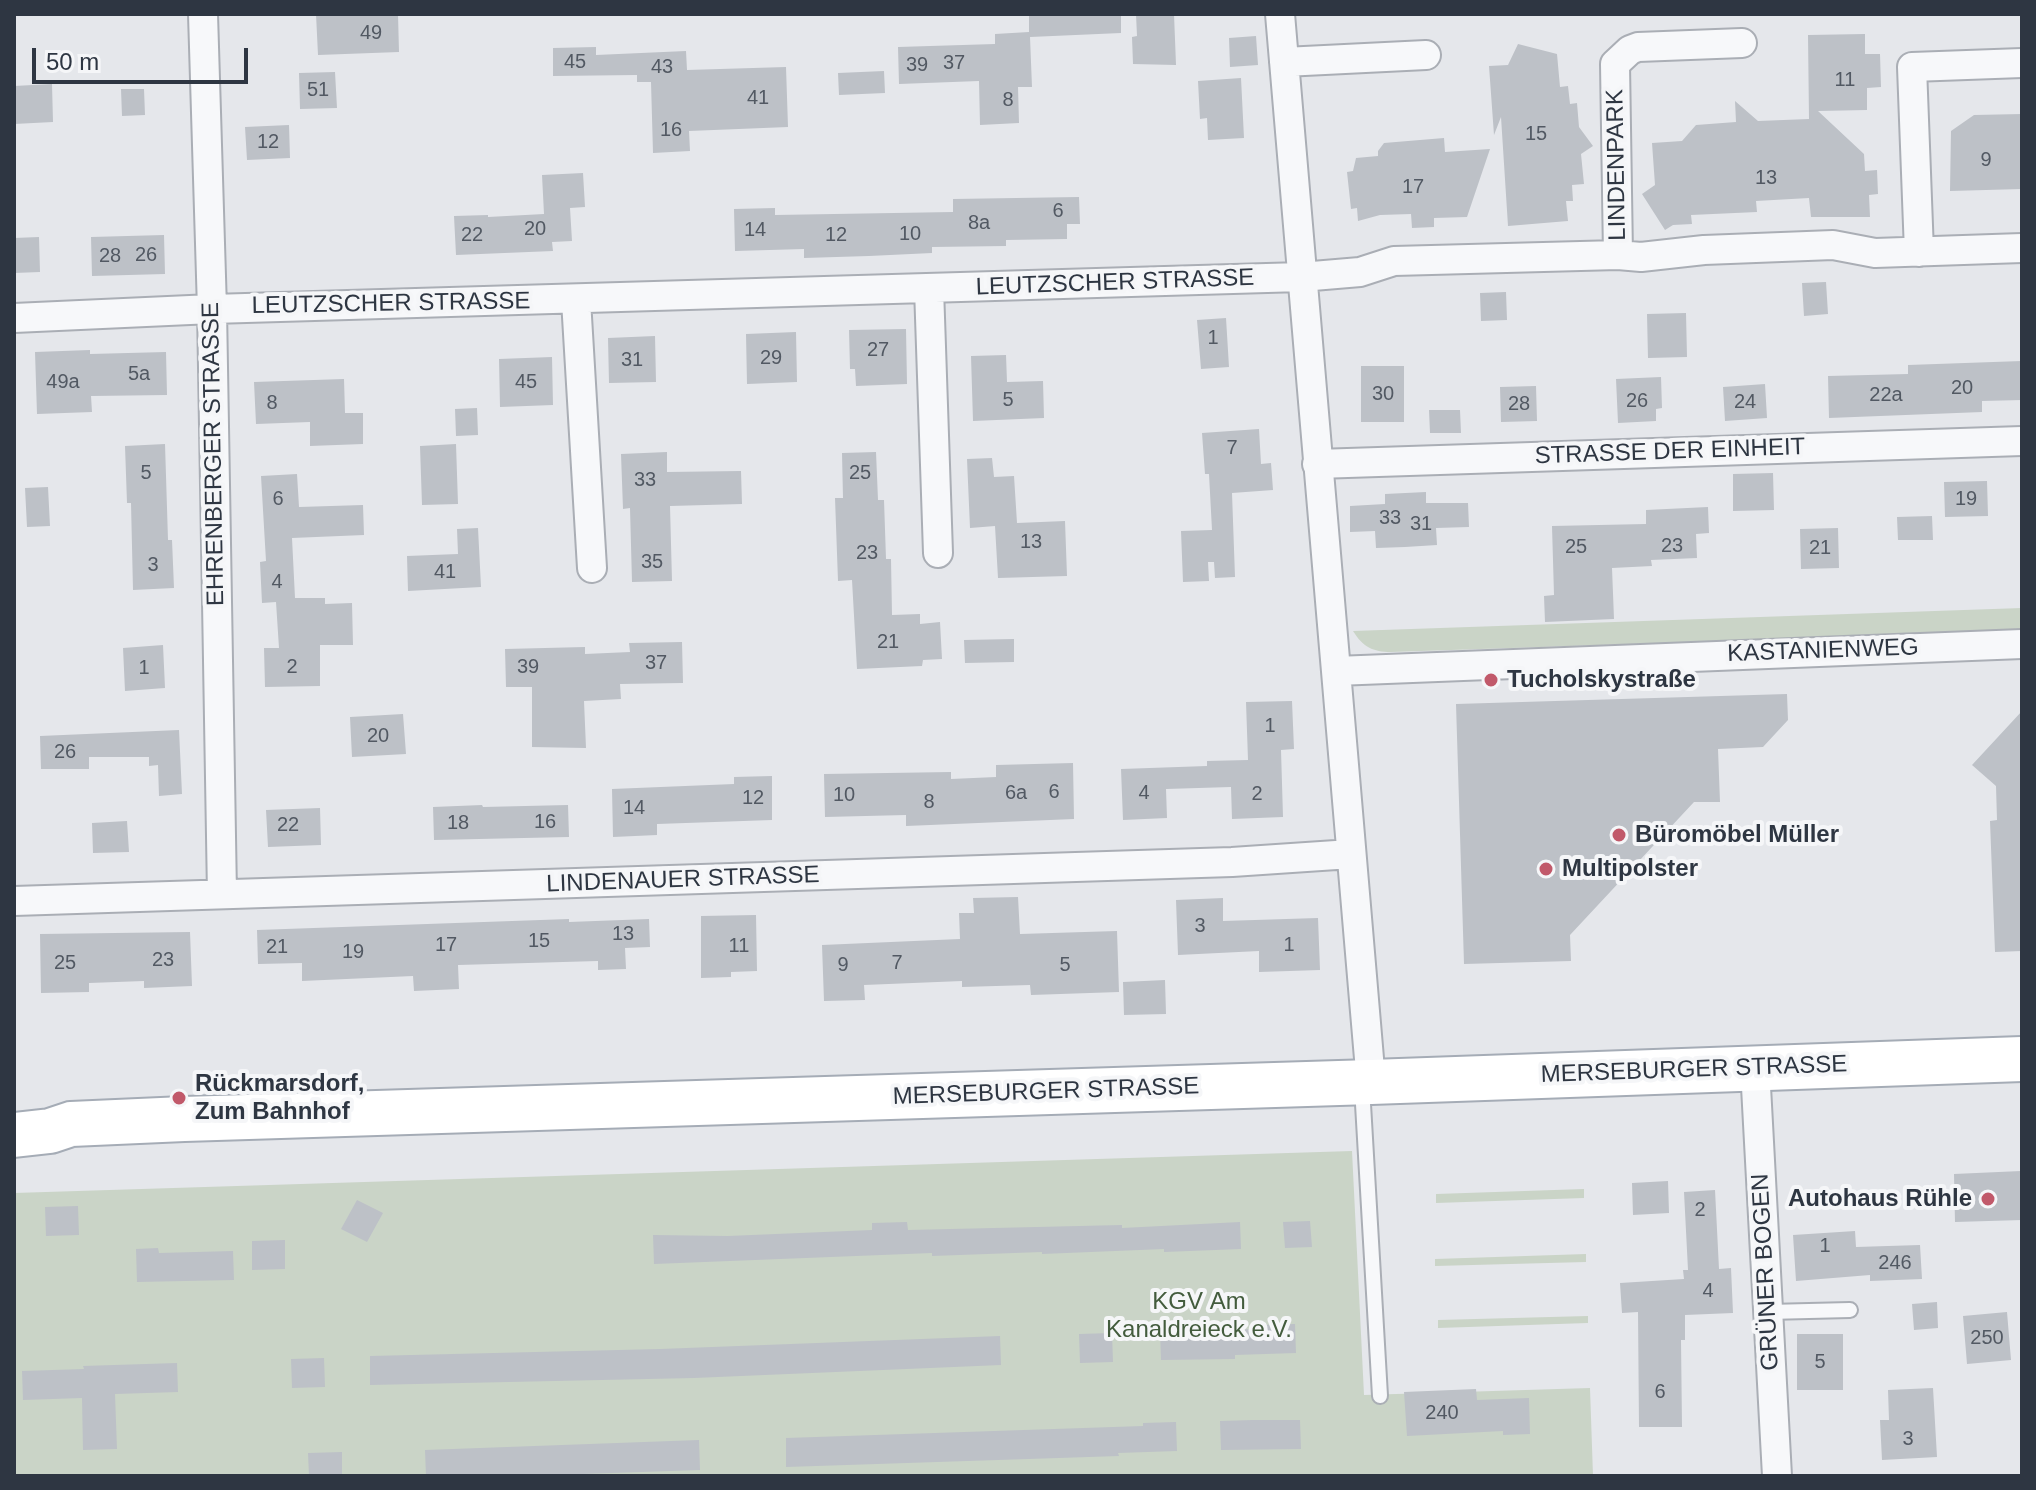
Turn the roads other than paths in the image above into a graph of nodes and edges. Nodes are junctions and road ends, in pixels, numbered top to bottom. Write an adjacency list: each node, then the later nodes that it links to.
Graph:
1 (203, 14): 13 (street, EHRENBERGER STRASSE)
2 (1280, 14): 5 (street)
3 (1742, 43): 9 (street, LINDENPARK)
4 (1426, 55): 5 (street)
5 (1284, 62): 10 (street)
6 (2022, 63): 8 (street)
7 (2022, 248): 8 (street, LINDENPARK)
8 (1919, 252): 9 (street, LINDENPARK)
9 (1618, 255): 10 (street, LINDENPARK)
10 (1301, 277): 11 (street, LEUTZSCHER STRASSE); 16 (street)
11 (929, 288): 12 (street, LEUTZSCHER STRASSE); 17 (street)
12 (576, 300): 13 (street, LEUTZSCHER STRASSE); 18 (street)
13 (212, 309): 14 (street, LEUTZSCHER STRASSE); 22 (street, EHRENBERGER STRASSE)
14 (14, 318)
15 (2022, 441): 16 (street, STRASSE DER EINHEIT)
16 (1317, 464): 20 (street)
17 (938, 553)
18 (592, 568)
19 (2022, 644): 20 (street, KASTANIENWEG)
20 (1336, 671): 21 (street)
21 (1351, 854): 22 (street, LINDENAUER STRASSE); 26 (street)
22 (222, 894): 23 (street, LINDENAUER STRASSE)
23 (14, 901)
24 (2022, 1059): 25 (main road, MERSEBURGER STRASSE)
25 (1755, 1068): 26 (main road, MERSEBURGER STRASSE); 31 (street, GRÜNER BOGEN)
26 (1366, 1082): 28 (main road, MERSEBURGER STRASSE); 32 (lane)
27 (14, 1114): 28 (main road, MERSEBURGER STRASSE)
28 (71, 1124): 29 (main road, MERSEBURGER STRASSE)
29 (14, 1135)
30 (1850, 1310): 31 (lane)
31 (1768, 1312): 33 (street, GRÜNER BOGEN)
32 (1380, 1396)
33 (1777, 1476)

